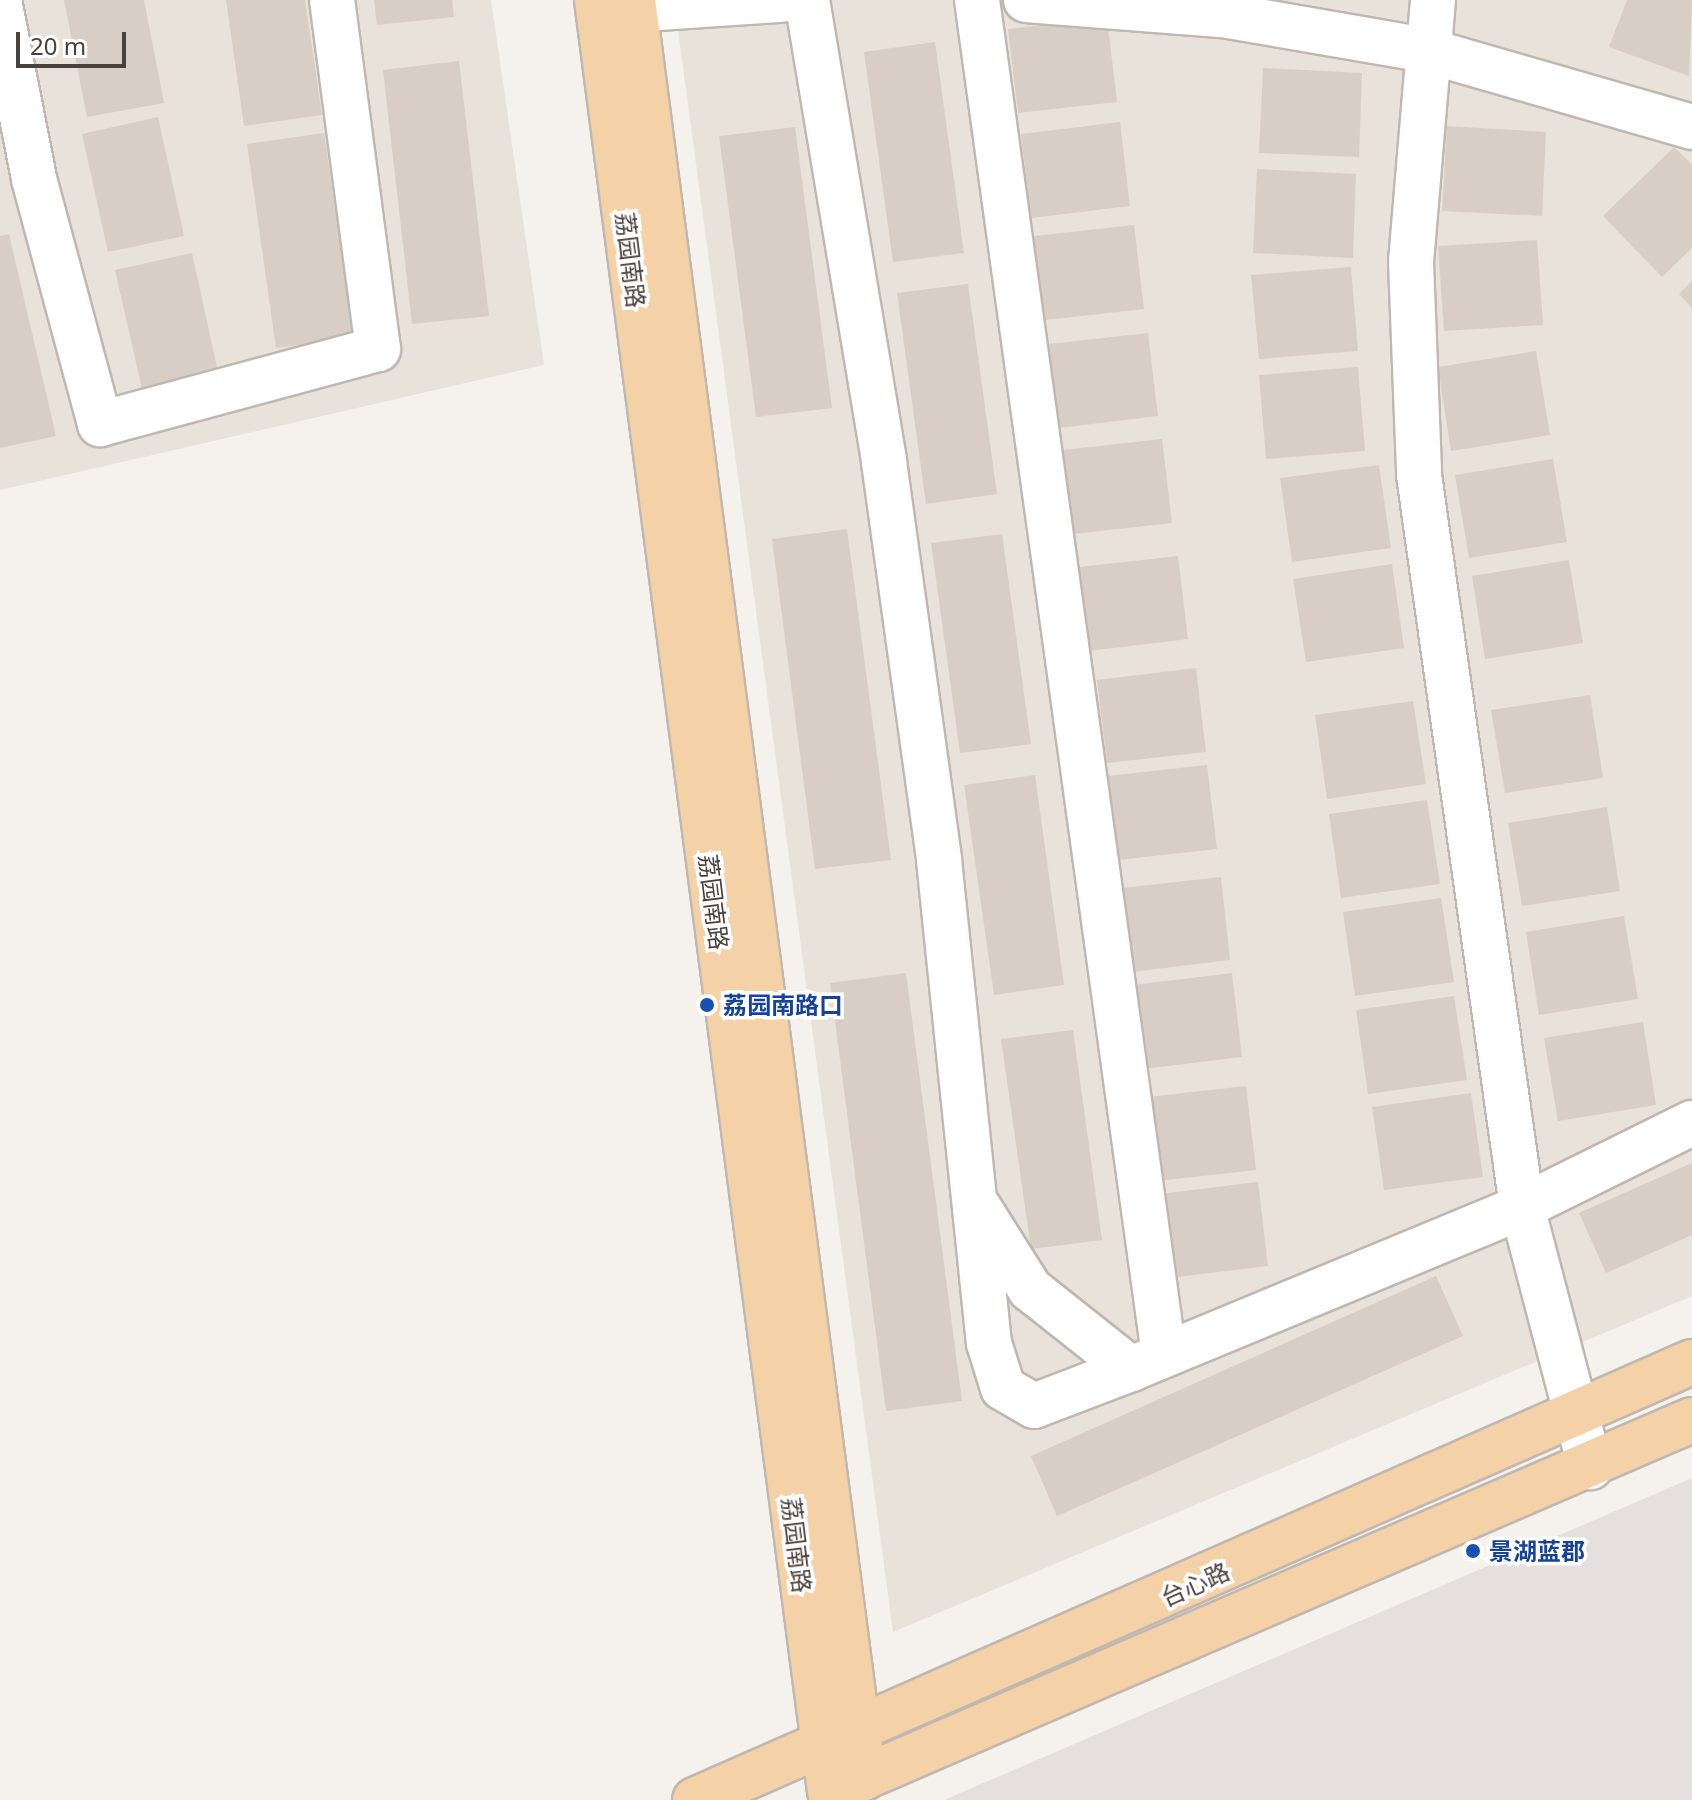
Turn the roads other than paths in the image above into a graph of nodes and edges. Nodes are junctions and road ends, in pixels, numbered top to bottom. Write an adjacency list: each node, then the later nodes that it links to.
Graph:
1 (332, 0): 7 (lane)
2 (782, 0): 8 (lane)
3 (807, 0): 13 (lane)
4 (977, 0): 15 (lane)
5 (1026, 0): 9 (lane)
6 (1433, 0): 10 (lane)
7 (0, 5)
8 (616, 6): 20 (main road, 荔园南路)
9 (1225, 8): 10 (lane)
10 (1425, 50): 11 (lane); 14 (lane)
11 (1692, 127)
12 (1692, 1123): 14 (lane)
13 (976, 1203): 15 (lane); 15 (lane)
14 (1522, 1207): 15 (lane); 17 (lane)
15 (1148, 1362)
16 (1692, 1362): 17 (main road, 台心路)
17 (1576, 1415): 19 (lane); 20 (main road, 台心路)
18 (1692, 1420): 19 (main road)
19 (1590, 1467): 21 (main road)
20 (840, 1737): 21 (main road, 荔园南路); 22 (main road, 台心路)
21 (835, 1790)
22 (695, 1800)

